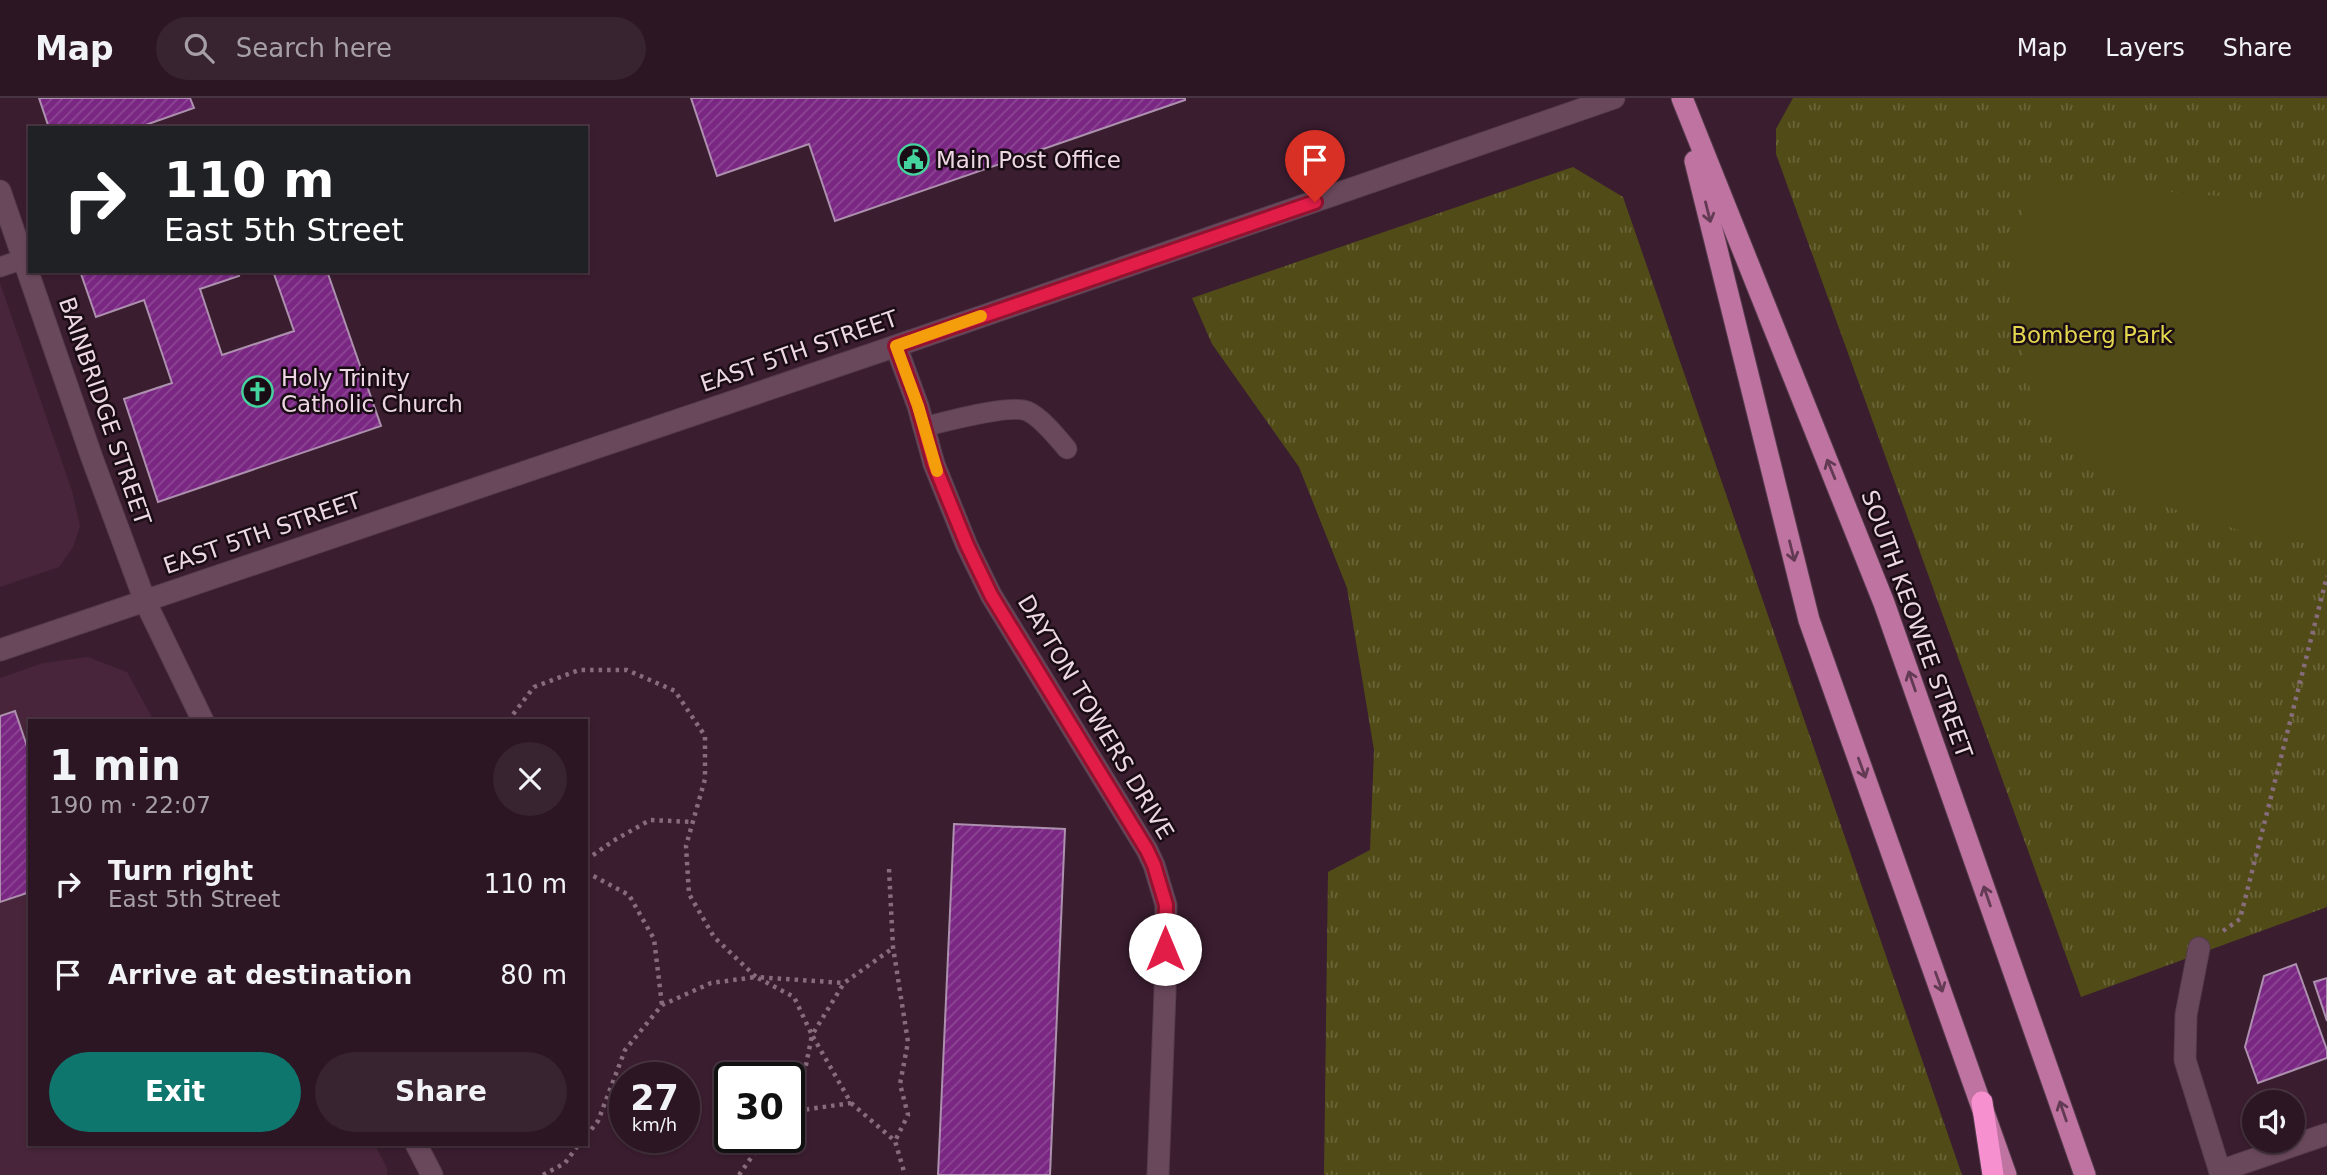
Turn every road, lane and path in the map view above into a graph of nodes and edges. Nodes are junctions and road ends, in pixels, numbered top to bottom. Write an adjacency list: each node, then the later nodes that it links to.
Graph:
1 (1614, 98): 8 (street, EAST 5TH STREET)
2 (1680, 98): 27 (main road, SOUTH KEOWEE STREET, one-way to 27); 44 (main road, SOUTH KEOWEE STREET, one-way to 2)
3 (0, 191): 4 (street, BAINBRIDGE STREET)
4 (24, 259): 5 (lane); 6 (street, BAINBRIDGE STREET)
5 (0, 267)
6 (28, 271)
7 (29, 273): 12 (street, BAINBRIDGE STREET)
8 (896, 346): 9 (street, DAYTON TOWERS DRIVE); 12 (street, EAST 5TH STREET)
9 (923, 427): 10 (lane); 41 (street, DAYTON TOWERS DRIVE)
10 (1067, 449)
11 (2327, 576): 21 (path)
12 (145, 601): 13 (street, EAST 5TH STREET); 14 (street, BAINBRIDGE STREET)
13 (0, 650)
14 (202, 719)
15 (510, 719): 16 (path)
16 (693, 822): 17 (path); 22 (path)
17 (588, 859)
18 (889, 869): 20 (path)
19 (588, 873): 24 (path)
20 (893, 947): 23 (path); 32 (path)
21 (2199, 948): 36 (street)
22 (756, 977): 23 (path); 24 (path); 25 (path)
23 (844, 983): 25 (path)
24 (662, 1005): 30 (path)
25 (812, 1035): 26 (path); 28 (path)
26 (805, 1070)
27 (1982, 1102): 42 (highway); 43 (main road, SOUTH KEOWEE STREET)
28 (850, 1103): 29 (path); 32 (path)
29 (805, 1110)
30 (588, 1134)
31 (2327, 1134): 36 (street)
32 (895, 1141): 40 (path)
33 (417, 1146): 37 (street)
34 (578, 1146): 38 (path)
35 (754, 1153): 39 (path)
36 (2221, 1173)
37 (432, 1175)
38 (543, 1175)
39 (738, 1175)
40 (905, 1175)
41 (1158, 1175)
42 (1993, 1175)
43 (2007, 1175)
44 (2085, 1175)

